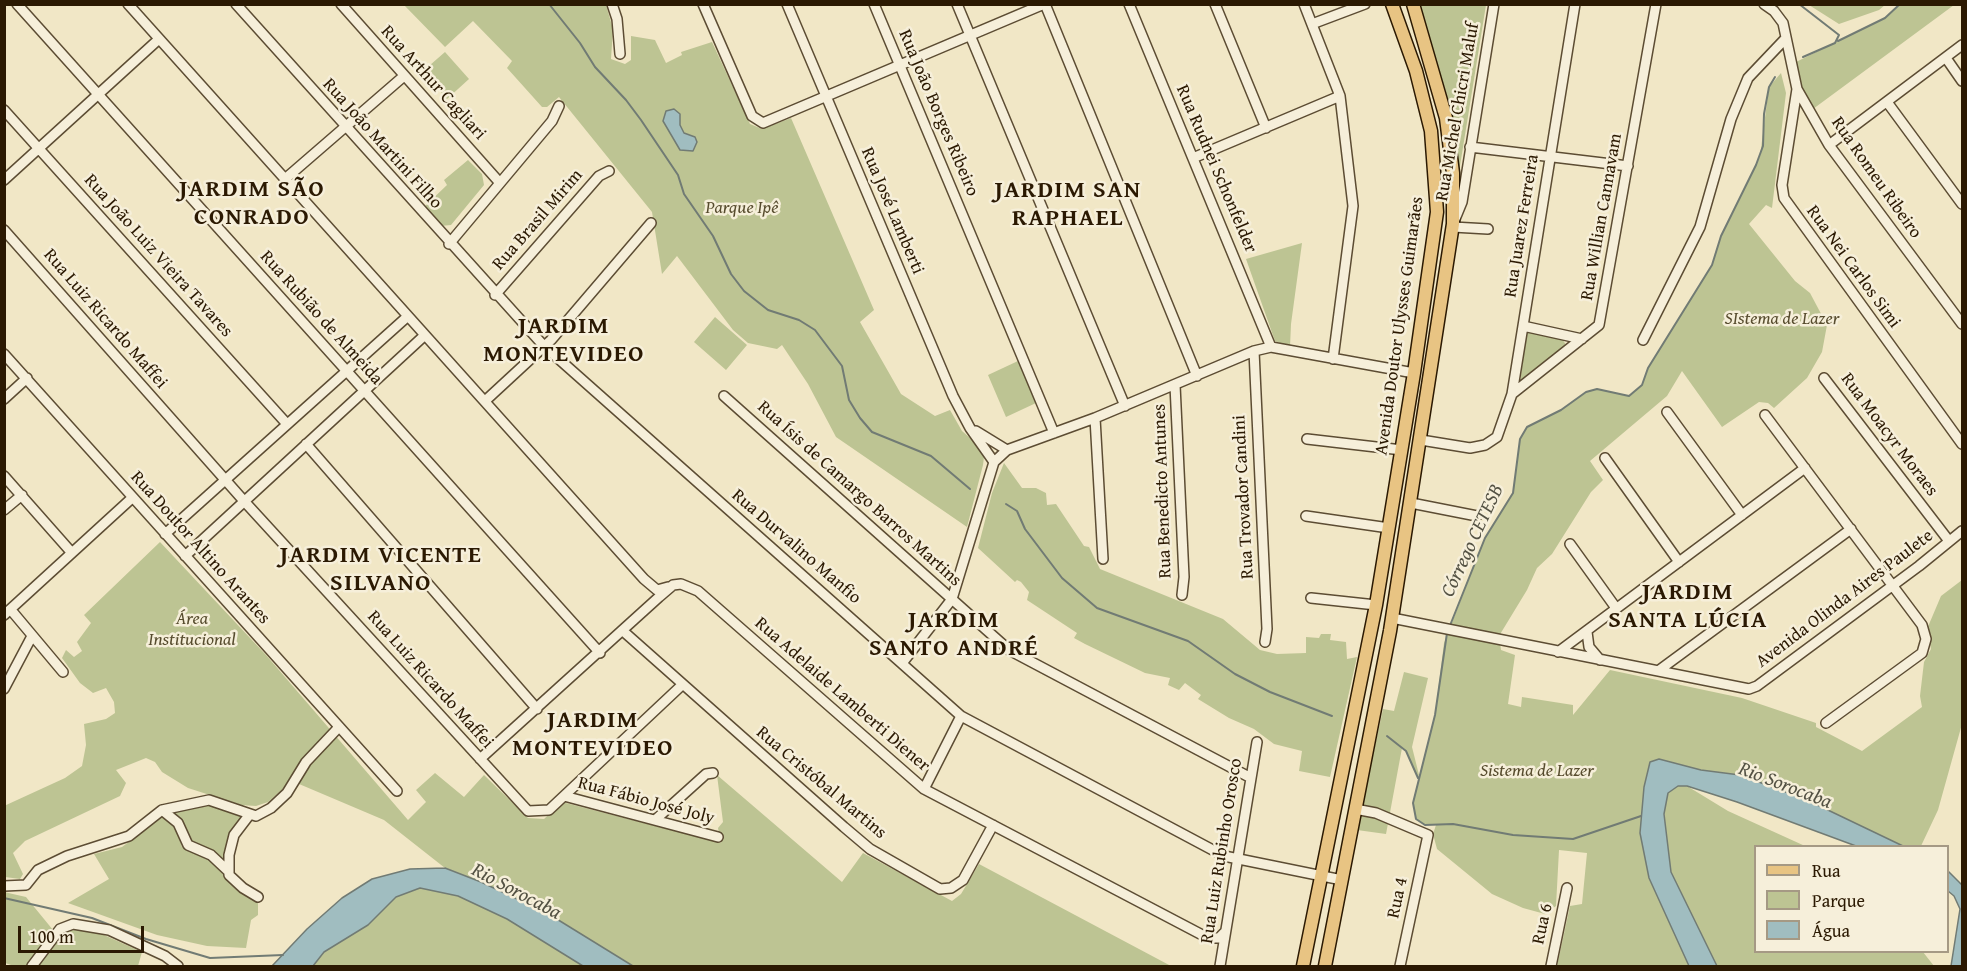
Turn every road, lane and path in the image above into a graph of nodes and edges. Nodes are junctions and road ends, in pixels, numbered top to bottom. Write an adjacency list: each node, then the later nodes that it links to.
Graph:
1 (17, 4): 32 (street, Rua Rubião de Almeida)
2 (128, 4): 24 (street)
3 (236, 4): 38 (street, Rua João Martini Filho)
4 (341, 4): 29 (street, Rua Arthur Cagliari)
5 (612, 4): 26 (street)
6 (703, 4): 34 (street)
7 (787, 4): 34 (street, Rua José Lamberti)
8 (874, 4): 28 (street, Rua João Borges Ribeiro)
9 (957, 4): 22 (street)
10 (1044, 4): 22 (street); 71 (street)
11 (1129, 4): 44 (street, Rua Rudnei Schonfelder)
12 (1215, 4): 39 (street)
13 (1304, 4): 21 (street)
14 (1365, 4): 21 (street)
15 (1392, 4): 70 (main road, Avenida Doutor Ulysses Guimarães)
16 (1413, 4): 52 (main road, Avenida Doutor Ulysses Guimarães)
17 (1494, 4): 41 (street, Rua Michel Chicri Maluf)
18 (1575, 4): 43 (street, Rua Juarez Ferreira)
19 (1656, 4): 45 (street, Rua Willian Cannavam)
20 (1764, 4): 23 (street, Rua Romeu Ribeiro)
21 (1312, 24): 33 (street)
22 (970, 36): 28 (street); 80 (street)
23 (1786, 38): 31 (street, Rua Romeu Ribeiro); 63 (street)
24 (159, 39): 32 (street); 47 (street)
25 (1962, 45): 27 (street)
26 (620, 54)
27 (1946, 58): 30 (street); 35 (street)
28 (900, 65): 34 (street); 86 (street, Rua João Borges Ribeiro)
29 (404, 76): 38 (street); 49 (street, Rua Arthur Cagliari)
30 (1962, 81)
31 (1796, 86): 40 (street, Rua Romeu Ribeiro); 90 (street, Rua Nei Carlos Simi)
32 (98, 95): 42 (street); 69 (street, Rua Rubião de Almeida)
33 (1340, 96): 39 (street); 68 (street)
34 (826, 97): 85 (street, Rua José Lamberti)
35 (1887, 102): 40 (street); 50 (street)
36 (559, 106): 49 (street)
37 (4, 110): 42 (street, Rua João Luiz Vieira Tavares)
38 (345, 127): 47 (street); 55 (street, Rua João Martini Filho)
39 (1266, 128): 44 (street)
40 (1829, 145): 59 (street, Rua Romeu Ribeiro)
41 (1470, 147): 43 (street); 52 (street, Rua Michel Chicri Maluf)
42 (39, 148): 48 (street); 84 (street, Rua João Luiz Vieira Tavares)
43 (1550, 156): 45 (street); 60 (street, Rua Juarez Ferreira)
44 (1193, 158): 65 (street, Rua Rudnei Schonfelder)
45 (1628, 166): 62 (street, Rua Willian Cannavam)
46 (609, 171): 56 (street, Rua Brasil Mirim)
47 (285, 179): 58 (street)
48 (4, 180)
49 (500, 183): 55 (street)
50 (1962, 204)
51 (651, 224): 64 (street)
52 (1453, 226): 53 (street); 88 (main road, Avenida Doutor Ulysses Guimarães)
53 (1488, 229)
54 (4, 230): 97 (street, Rua Luiz Ricardo Maffei)
55 (449, 244): 56 (street, Rua João Martini Filho)
56 (495, 294): 57 (street, Rua João Martini Filho)
57 (505, 306): 64 (street, Rua Durvalino Manfio)
58 (408, 316): 61 (street); 69 (street)
59 (1962, 324)
60 (1523, 326): 62 (street); 76 (street, Rua Juarez Ferreira)
61 (425, 335): 75 (street); 79 (street)
62 (1582, 339): 76 (street, Rua Willian Cannavam)
63 (1643, 340)
64 (543, 345): 79 (street); 136 (street, Rua Durvalino Manfio)
65 (1271, 347): 66 (street); 68 (street)
66 (1254, 351): 71 (street); 131 (street, Rua Trovador Candini)
67 (4, 354): 72 (street, Rua Doutor Altino Arantes)
68 (1334, 359): 70 (street)
69 (347, 371): 75 (street, Rua Rubião de Almeida); 84 (street)
70 (1414, 372): 92 (main road, Avenida Doutor Ulysses Guimarães)
71 (1197, 376): 74 (street)
72 (27, 378): 78 (street); 99 (street, Rua Doutor Altino Arantes)
73 (1824, 378): 110 (street, Rua Moacyr Moraes)
74 (1175, 385): 80 (street); 119 (street, Rua Benedicto Antunes)
75 (364, 391): 89 (street); 132 (street, Rua Rubião de Almeida)
76 (1512, 394): 88 (street, Rua Juarez Ferreira)
77 (724, 396): 121 (street, Rua Ísis de Camargo Barros Martins)
78 (4, 399)
79 (485, 401): 116 (street)
80 (1125, 406): 83 (street)
81 (1666, 412): 103 (street)
82 (1765, 415): 95 (street)
83 (1095, 418): 86 (street); 114 (street)
84 (287, 424): 97 (street)
85 (970, 428): 91 (street); 94 (street, Rua José Lamberti)
86 (1054, 433): 91 (street)
87 (1307, 439): 92 (street)
88 (1421, 440): 101 (main road, Avenida Doutor Ulysses Guimarães)
89 (306, 444): 100 (street); 142 (street)
90 (1962, 444)
91 (1007, 450): 94 (street)
92 (1402, 450): 106 (main road, Avenida Doutor Ulysses Guimarães)
93 (1605, 458): 115 (street)
94 (994, 462): 121 (street)
95 (1805, 468): 103 (street); 107 (street)
96 (4, 476): 98 (street)
97 (225, 480): 100 (street, Rua Luiz Ricardo Maffei); 109 (street)
98 (22, 495): 102 (street); 112 (street)
99 (132, 498): 109 (street, Rua Doutor Altino Arantes); 112 (street)
100 (244, 501): 113 (street); 147 (street, Rua Luiz Ricardo Maffei)
101 (1411, 503): 105 (street); 126 (main road, Avenida Doutor Ulysses Guimarães)
102 (4, 510)
103 (1742, 515): 115 (street)
104 (1306, 516): 106 (street)
105 (1477, 516)
106 (1389, 528): 122 (main road, Avenida Doutor Ulysses Guimarães)
107 (1851, 529): 118 (street); 134 (street)
108 (1962, 531): 110 (street, Avenida Olinda Aires Paulete)
109 (165, 534): 113 (street, Rua Doutor Altino Arantes)
110 (1949, 541): 118 (street, Avenida Olinda Aires Paulete)
111 (1570, 544): 124 (street)
112 (72, 553): 125 (street)
113 (185, 556): 145 (street, Rua Doutor Altino Arantes)
114 (1103, 559)
115 (1679, 562): 124 (street)
116 (644, 579): 117 (street, Rua Adelaide Lamberti Diener); 123 (street)
117 (673, 585): 123 (street); 150 (street, Rua Adelaide Lamberti Diener)
118 (1892, 585): 139 (street, Avenida Olinda Aires Paulete); 144 (street)
119 (1182, 595)
120 (1311, 598): 122 (street)
121 (952, 599): 136 (street); 149 (street, Rua Ísis de Camargo Barros Martins)
122 (1376, 605): 127 (main road, Avenida Doutor Ulysses Guimarães)
123 (648, 608): 128 (street)
124 (1616, 608): 129 (street)
125 (8, 613): 130 (street)
126 (1392, 618): 127 (main road); 133 (street, Avenida Olinda Aires Paulete); 153 (main road, Avenida Doutor Ulysses Guimarães)
127 (1373, 621): 161 (main road, Avenida Doutor Ulysses Guimarães)
128 (623, 631): 132 (street); 140 (street, Rua Cristóbal Martins)
129 (1587, 632): 133 (street); 135 (street)
130 (32, 636): 138 (street); 141 (street)
131 (1264, 642)
132 (600, 652): 142 (street)
133 (1558, 652): 135 (street, Avenida Olinda Aires Paulete)
134 (1681, 655): 137 (street); 139 (street)
135 (1600, 660): 137 (street, Avenida Olinda Aires Paulete)
136 (903, 662): 143 (street, Rua Durvalino Manfio)
137 (1658, 671): 139 (street, Avenida Olinda Aires Paulete)
138 (63, 672)
139 (1685, 676)
140 (682, 685): 152 (street, Rua Luiz Ricardo Maffei); 157 (street, Rua Cristóbal Martins)
141 (4, 689)
142 (537, 709): 147 (street)
143 (962, 716): 150 (street); 159 (street, Rua Durvalino Manfio)
144 (1826, 723)
145 (339, 727): 151 (street, Rua Doutor Altino Arantes); 155 (street)
146 (1257, 742): 149 (street, Rua Luiz Rubinho Orosco)
147 (480, 759): 152 (street, Rua Luiz Ricardo Maffei)
148 (713, 773): 156 (street)
149 (1251, 778): 159 (street, Rua Luiz Rubinho Orosco)
150 (924, 789): 157 (street, Rua Adelaide Lamberti Diener)
151 (396, 791)
152 (564, 796): 156 (street, Rua Fábio José Joly)
153 (1355, 809): 162 (main road, Avenida Doutor Ulysses Guimarães); 174 (street, Rua 4)
154 (162, 810): 155 (street); 160 (street); 163 (street)
155 (250, 814): 160 (street)
156 (655, 820): 158 (street, Rua Fábio José Joly)
157 (993, 825): 167 (street, Rua Adelaide Lamberti Diener)
158 (718, 837)
159 (1239, 860): 161 (street, Rua Durvalino Manfio); 166 (street, Rua Luiz Rubinho Orosco)
160 (228, 871): 165 (street)
161 (1319, 876): 162 (street); 172 (main road, Avenida Doutor Ulysses Guimarães)
162 (1341, 880): 173 (main road, Avenida Doutor Ulysses Guimarães)
163 (4, 886)
164 (1567, 888): 175 (street, Rua 6)
165 (258, 897)
166 (1225, 932): 167 (street); 168 (street, Rua Luiz Rubinho Orosco)
167 (1211, 939): 168 (street, Rua Adelaide Lamberti Diener)
168 (1222, 951): 171 (street, Rua Luiz Rubinho Orosco)
169 (32, 966): 170 (street)
170 (178, 966)
171 (1220, 966)
172 (1302, 966)
173 (1324, 966)
174 (1400, 966)
175 (1551, 966)

